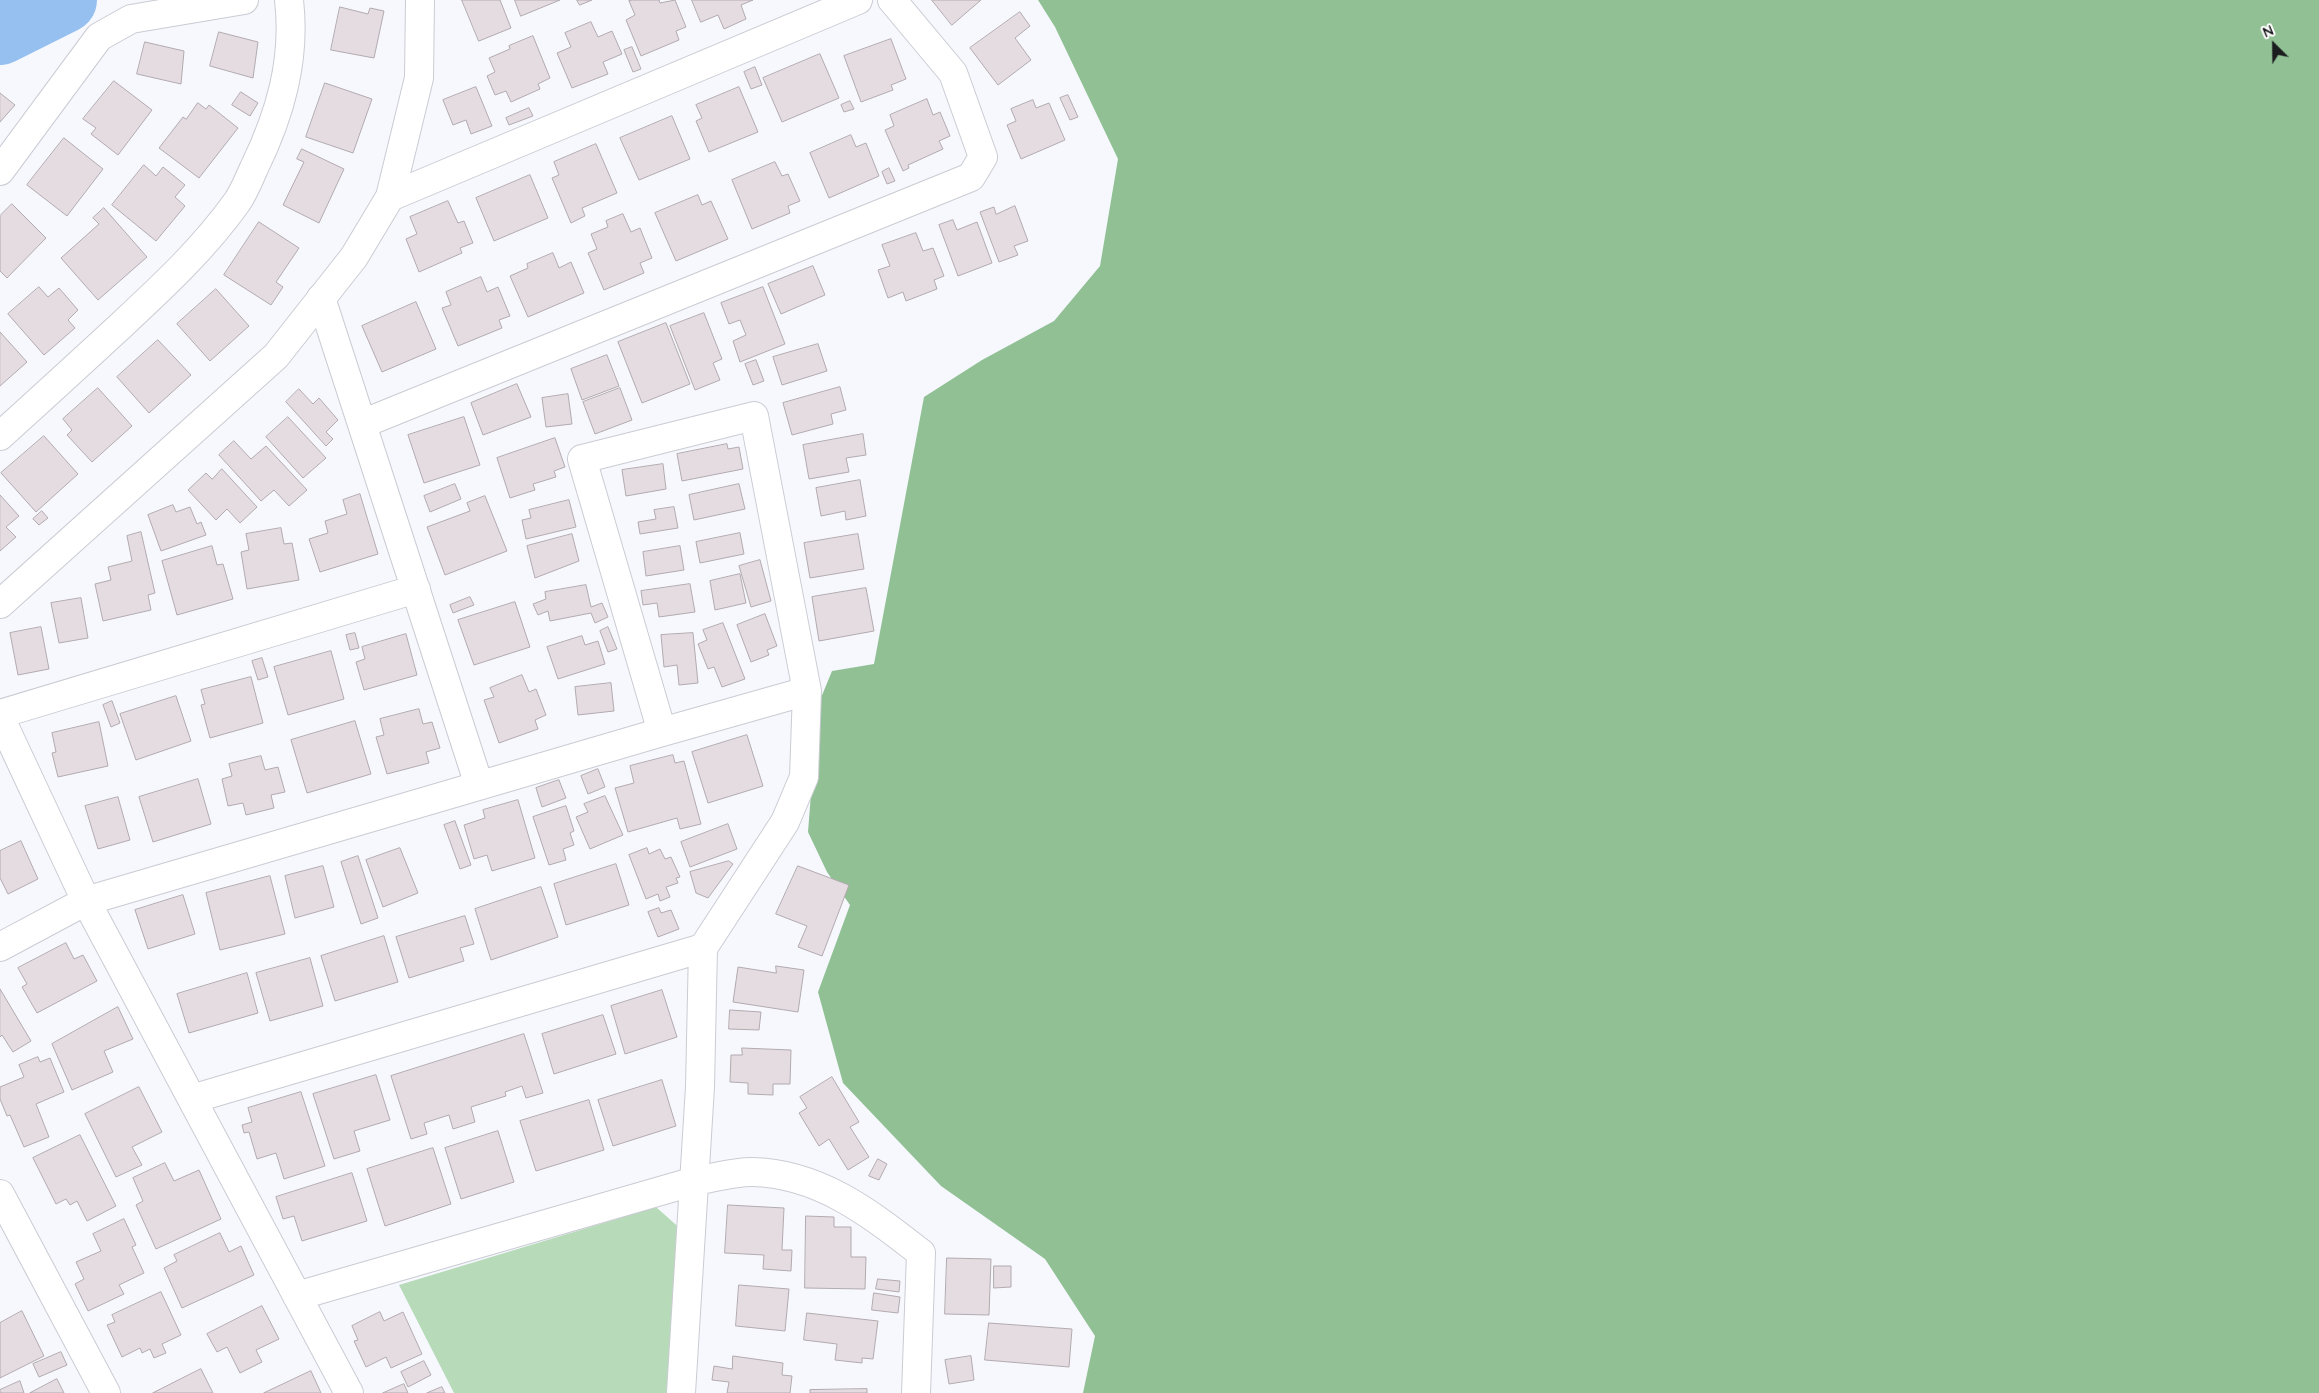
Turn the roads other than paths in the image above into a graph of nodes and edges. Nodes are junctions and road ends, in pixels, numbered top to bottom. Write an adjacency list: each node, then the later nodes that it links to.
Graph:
1 (244, 0): 6 (street)
2 (289, 0): 10 (street)
3 (420, 0): 7 (street)
4 (858, 0): 7 (street)
5 (892, 0): 9 (street)
6 (0, 171)
7 (390, 197): 8 (street)
8 (321, 298): 9 (street); 12 (street)
9 (362, 424): 11 (street)
10 (0, 436)
11 (416, 589): 14 (street); 16 (street)
12 (0, 604)
13 (807, 691): 15 (street); 15 (street); 19 (street)
14 (0, 716): 17 (street)
15 (662, 732): 16 (street)
16 (479, 785): 17 (street)
17 (86, 901): 18 (street); 20 (street)
18 (0, 947)
19 (703, 948): 20 (street); 21 (street)
20 (192, 1099): 23 (street)
21 (695, 1181): 23 (street); 26 (street); 27 (street)
22 (0, 1194): 24 (street)
23 (297, 1296): 25 (street)
24 (106, 1393)
25 (349, 1393)
26 (681, 1393)
27 (916, 1393)

